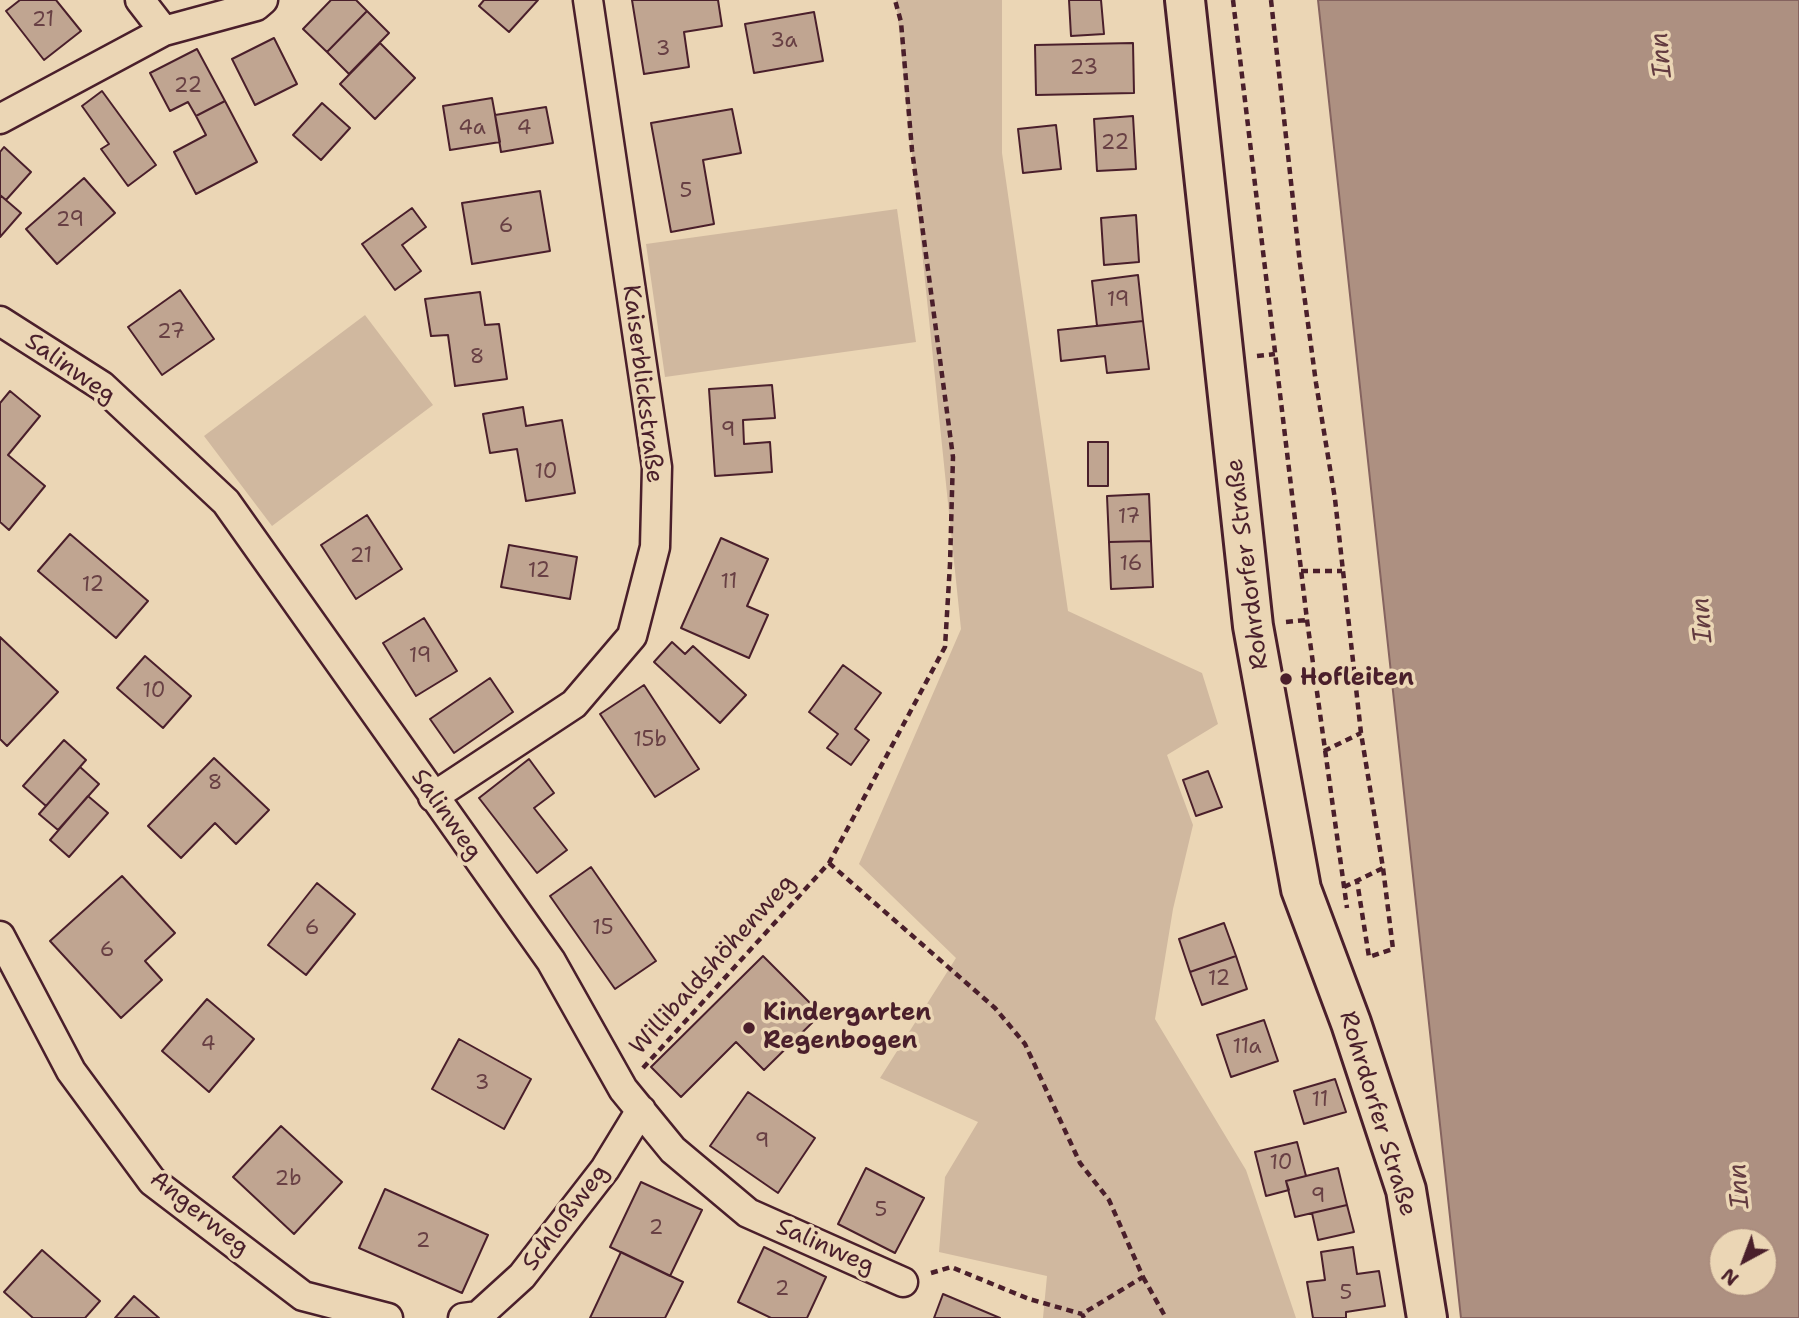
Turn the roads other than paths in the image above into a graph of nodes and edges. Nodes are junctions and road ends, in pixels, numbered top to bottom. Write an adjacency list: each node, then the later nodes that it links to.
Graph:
1 (140, 0): 5 (street)
2 (263, 0): 5 (street)
3 (588, 0): 8 (street, Kaiserblickstraße)
4 (1185, 0): 14 (main road, Rohrdorfer Straße)
5 (164, 31): 6 (street)
6 (0, 119)
7 (0, 321): 8 (street, Salinweg)
8 (433, 797): 10 (street, Salinweg)
9 (0, 936): 13 (street, Angerweg)
10 (632, 1100): 11 (street, Salinweg); 12 (street, Schloßweg)
11 (903, 1282)
12 (471, 1317)
13 (388, 1318)
14 (1427, 1318)

